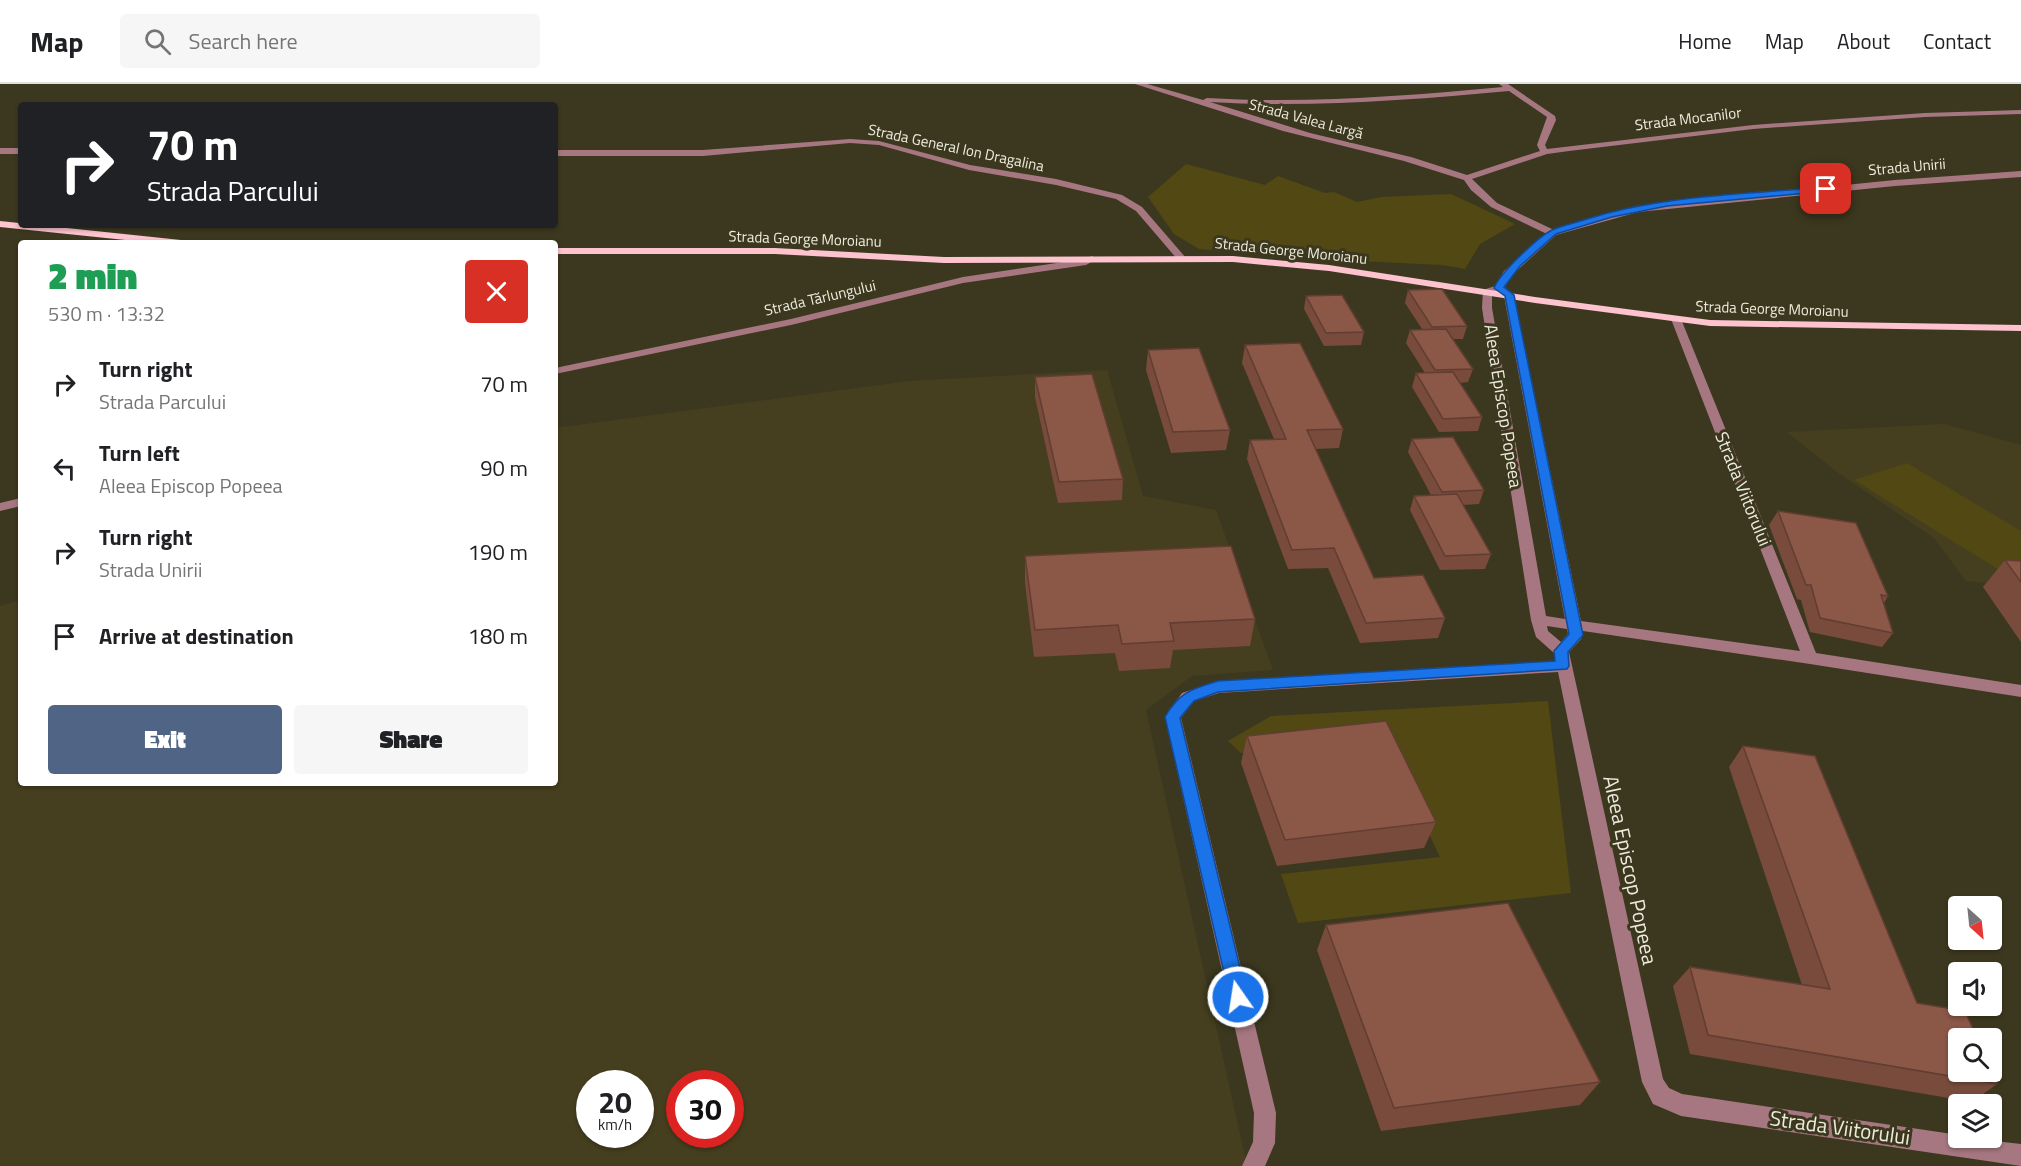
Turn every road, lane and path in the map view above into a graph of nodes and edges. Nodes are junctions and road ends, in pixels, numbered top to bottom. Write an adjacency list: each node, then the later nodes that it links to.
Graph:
1 (1139, 84): 3 (street, Strada Valea Largă)
2 (1506, 86): 3 (street); 7 (street)
3 (1200, 100): 10 (street, Strada Valea Largă)
4 (2021, 112): 7 (street, Strada Mocanilor)
5 (0, 150): 6 (street)
6 (18, 151)
7 (1545, 152): 10 (street, Strada Mocanilor)
8 (558, 153): 17 (street, Strada General Ion Dragalina)
9 (2021, 174): 14 (street, Strada Unirii)
10 (1467, 178): 14 (street)
11 (0, 224): 12 (main road)
12 (18, 226)
13 (38, 228): 15 (main road)
14 (1553, 233): 19 (street, Strada Unirii)
15 (152, 240)
16 (558, 250): 18 (main road, Strada George Moroianu)
17 (1181, 258): 18 (main road, Strada George Moroianu); 19 (main road, Strada George Moroianu)
18 (1092, 259): 22 (street, Strada Tărlungului)
19 (1498, 292): 20 (main road, Strada George Moroianu); 25 (street, Aleea Episcop Popeea); 26 (street, Aleea Episcop Popeea)
20 (1676, 319): 21 (main road, Strada George Moroianu); 28 (street, Strada Viitorului)
21 (2021, 328)
22 (558, 370)
23 (18, 503): 24 (street)
24 (0, 507)
25 (1538, 620): 26 (street); 27 (street, Aleea Episcop Popeea)
26 (1574, 625): 27 (street); 28 (street)
27 (1562, 658): 30 (street, Aleea Episcop Popeea); 32 (street)
28 (1810, 658): 29 (street)
29 (2021, 691)
30 (1661, 1096): 31 (street, Strada Viitorului)
31 (2021, 1155)
32 (1253, 1166)

